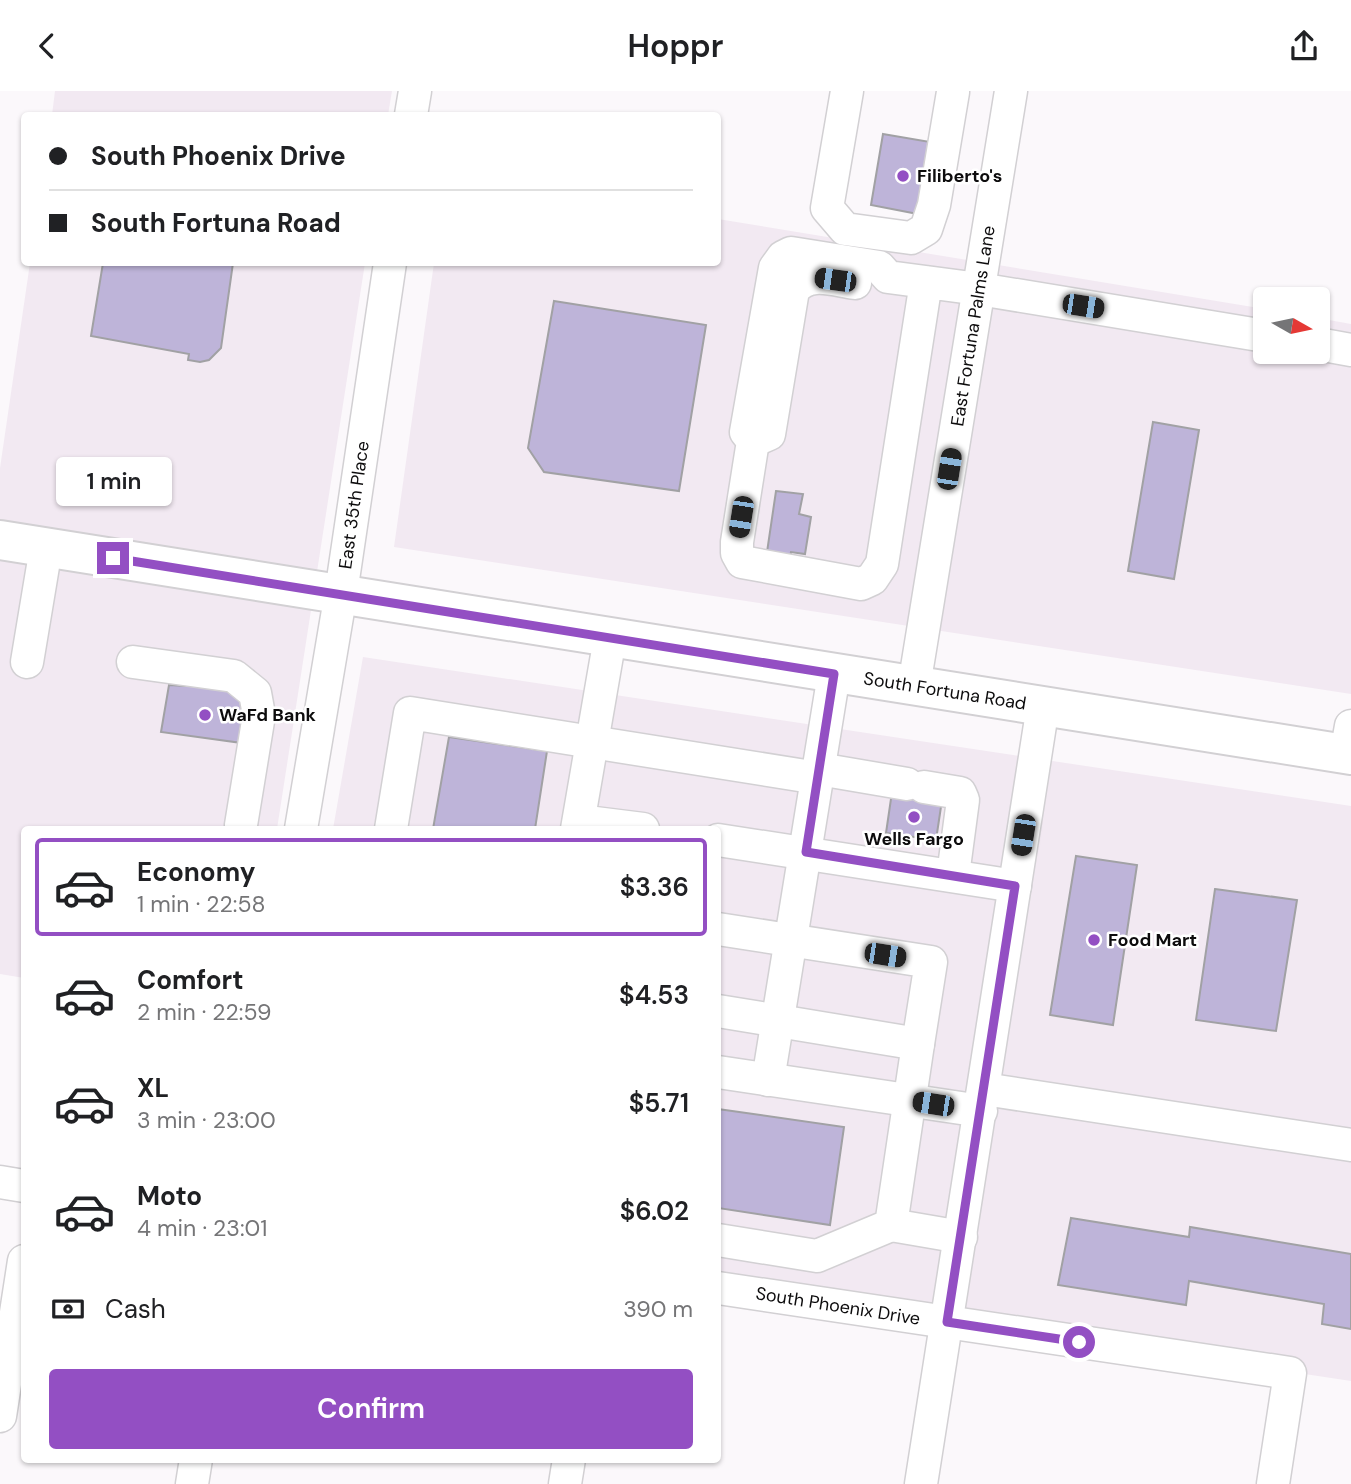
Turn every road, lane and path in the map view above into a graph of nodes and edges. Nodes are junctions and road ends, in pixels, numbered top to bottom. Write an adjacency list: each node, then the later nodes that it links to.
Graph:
1 (415, 91): 5 (street)
2 (847, 91): 4 (street)
3 (1011, 91): 8 (street, East Fortuna Palms Lane)
4 (953, 92)
5 (412, 112)
6 (390, 266): 16 (street, East 35th Place)
7 (926, 282): 8 (street); 12 (street); 12 (street)
8 (979, 289): 9 (street); 13 (street, East Fortuna Palms Lane)
9 (1253, 334)
10 (1330, 346): 11 (street)
11 (1351, 350)
12 (907, 407): 13 (street)
13 (958, 415): 21 (street, East Fortuna Palms Lane)
14 (0, 540): 15 (main road, South Fortuna Road)
15 (46, 548): 16 (main road, South Fortuna Road); 18 (street)
16 (341, 593): 17 (main road, South Fortuna Road); 28 (street, East 35th Place)
17 (610, 638): 20 (main road, South Fortuna Road); 23 (street)
18 (27, 661)
19 (133, 662): 26 (street)
20 (834, 674): 21 (main road, South Fortuna Road); 25 (street)
21 (914, 686): 22 (main road, South Fortuna Road)
22 (1043, 706): 24 (main road, South Fortuna Road); 33 (street)
23 (593, 742): 25 (street); 27 (street); 29 (street)
24 (1349, 745)
25 (818, 773): 31 (street); 32 (street)
26 (241, 825)
27 (578, 825)
28 (302, 826)
29 (391, 826)
30 (721, 840): 31 (street)
31 (806, 852): 32 (street); 35 (street)
32 (953, 875): 33 (street)
33 (1015, 886): 42 (street)
34 (721, 929): 35 (street)
35 (792, 940): 37 (street); 38 (street)
36 (721, 1012): 37 (street)
37 (778, 1021): 38 (street); 40 (street)
38 (918, 1045): 41 (street)
39 (721, 1072): 40 (street)
40 (768, 1080): 41 (street)
41 (908, 1100): 42 (street); 46 (street)
42 (982, 1100): 43 (street); 47 (street)
43 (1351, 1145)
44 (0, 1182): 45 (street)
45 (21, 1186)
46 (891, 1225): 47 (street); 48 (street)
47 (961, 1237): 51 (street)
48 (721, 1240)
49 (21, 1280): 52 (street)
50 (721, 1287): 51 (street, South Phoenix Drive)
51 (947, 1322): 57 (street); 58 (street, South Phoenix Drive)
52 (0, 1416)
53 (195, 1463): 55 (street)
54 (568, 1463): 56 (street)
55 (192, 1484)
56 (565, 1484)
57 (921, 1484)
58 (1273, 1484)

